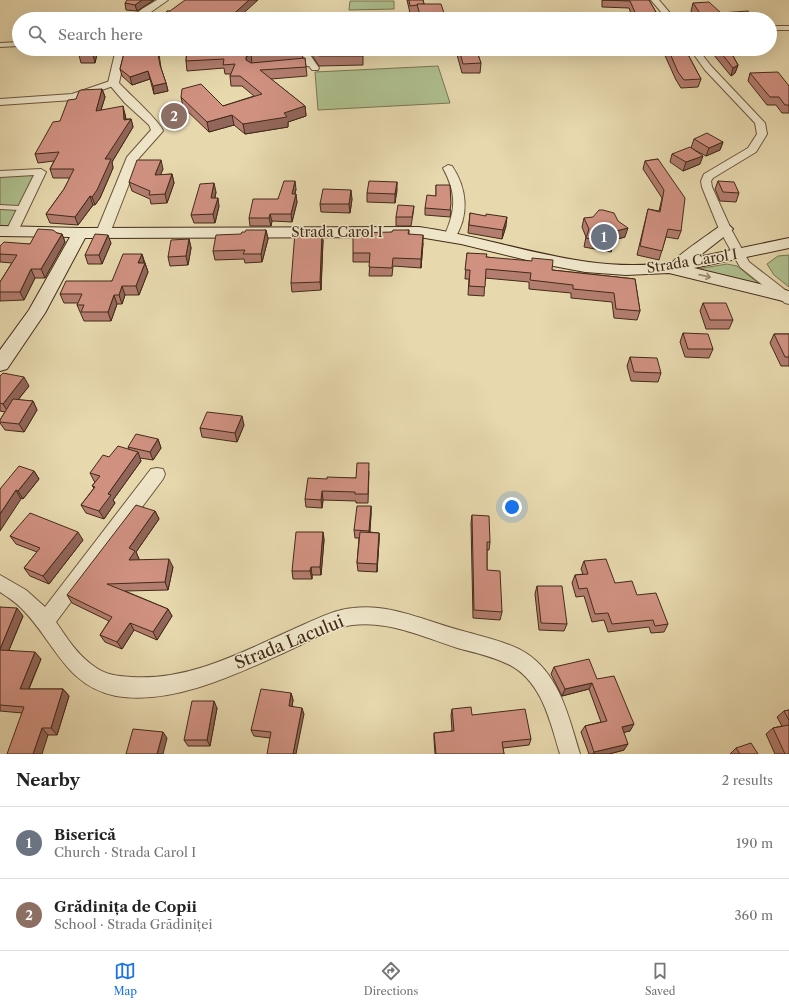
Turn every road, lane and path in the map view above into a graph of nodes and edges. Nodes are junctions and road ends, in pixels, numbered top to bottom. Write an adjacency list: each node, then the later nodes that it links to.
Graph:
1 (163, 0): 3 (street)
2 (655, 0): 4 (street)
3 (143, 12)
4 (665, 12)
5 (777, 28): 6 (street)
6 (789, 28)
7 (12, 44): 8 (street)
8 (0, 45)
9 (119, 56): 13 (street)
10 (307, 56): 12 (street)
11 (699, 56): 19 (street)
12 (282, 66)
13 (113, 83): 14 (street); 22 (street)
14 (0, 102)
15 (448, 168): 23 (street)
16 (0, 174): 20 (street)
17 (0, 207): 18 (street)
18 (19, 208)
19 (725, 229): 25 (street); 26 (main road)
20 (6, 231): 21 (main road, Strada Carol I)
21 (80, 233): 22 (main road, Strada Carol I); 28 (main road)
22 (104, 233): 23 (main road, Strada Carol I)
23 (450, 237): 26 (main road, Strada Carol I)
24 (789, 243): 25 (main road, Strada Carol I)
25 (738, 254): 26 (main road, Strada Carol I); 27 (street)
26 (667, 268): 27 (main road, one-way to 27)
27 (786, 298)
28 (0, 364)
29 (157, 474): 31 (street)
30 (0, 583): 31 (street, Strada Lacului)
31 (44, 623): 32 (street, Strada Lacului)
32 (570, 754)

